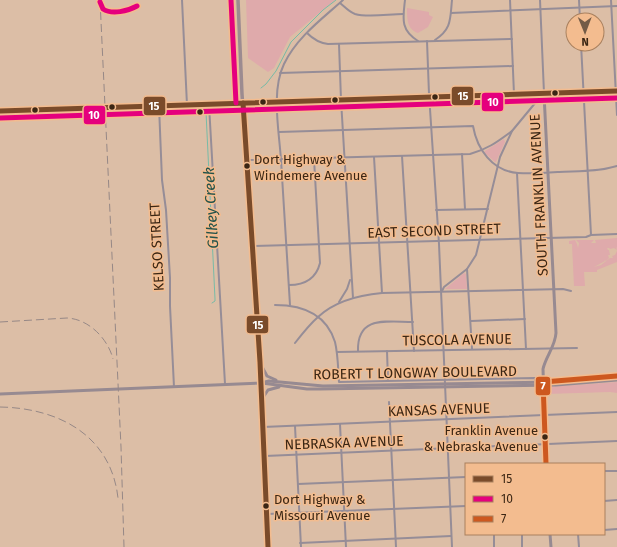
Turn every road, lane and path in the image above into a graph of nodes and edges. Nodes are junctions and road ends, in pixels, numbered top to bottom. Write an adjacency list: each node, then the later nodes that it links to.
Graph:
1 (182, 0): 39 (street)
2 (238, 0): 38 (main road)
3 (344, 0): 10 (street)
4 (405, 0): 18 (street)
5 (452, 0): 17 (street)
6 (510, 0): 15 (street)
7 (540, 0): 14 (street, SOUTH FRANKLIN AVENUE)
8 (579, 0): 13 (street)
9 (611, 0): 11 (street)
10 (340, 3): 18 (street); 19 (street)
11 (612, 6): 12 (street); 13 (street); 30 (street)
12 (617, 6)
13 (579, 8): 14 (street); 16 (street)
14 (540, 10): 15 (street); 33 (street, SOUTH FRANKLIN AVENUE)
15 (510, 11): 17 (street); 20 (street)
16 (579, 12)
17 (451, 13): 22 (street)
18 (403, 14): 23 (street)
19 (307, 33): 24 (street); 29 (street)
20 (512, 39): 22 (street); 26 (street)
21 (427, 41): 22 (street); 23 (street); 27 (street)
22 (434, 41)
23 (419, 42): 24 (street)
24 (339, 44): 28 (street)
25 (581, 52): 31 (street)
26 (513, 66): 27 (street); 34 (street)
27 (428, 69): 28 (street); 35 (street)
28 (340, 72): 29 (street); 36 (street)
29 (280, 73): 37 (street)
30 (616, 91): 31 (street); 43 (street)
31 (584, 93): 33 (street); 59 (street)
32 (536, 94): 33 (street); 34 (street); 46 (street)
33 (544, 94): 60 (street, SOUTH FRANKLIN AVENUE)
34 (514, 95): 35 (street)
35 (429, 98): 36 (street); 44 (street)
36 (340, 100): 37 (street); 45 (street)
37 (278, 102): 38 (street); 47 (street)
38 (243, 103): 40 (street); 55 (main road)
39 (187, 105): 40 (street); 41 (street)
40 (209, 105): 111 (street)
41 (159, 106): 42 (street); 115 (street, KELSO STREET)
42 (0, 110)
43 (617, 115)
44 (431, 127): 45 (street); 48 (street); 50 (street)
45 (343, 130): 47 (street); 53 (street)
46 (512, 131): 48 (street); 57 (street)
47 (279, 132): 56 (street)
48 (482, 151): 49 (street); 57 (street)
49 (462, 154): 50 (street); 62 (street)
50 (433, 155): 51 (street); 64 (street)
51 (402, 156): 52 (street); 72 (street)
52 (374, 157): 53 (street); 71 (street)
53 (344, 158): 54 (street); 73 (street)
54 (314, 159): 56 (street); 74 (street)
55 (247, 160): 56 (street); 76 (main road)
56 (281, 160): 75 (street)
57 (498, 166): 61 (street); 63 (street)
58 (617, 166): 59 (street)
59 (588, 171): 60 (street); 66 (street)
60 (548, 172): 61 (street); 67 (street, SOUTH FRANKLIN AVENUE)
61 (517, 173): 68 (street)
62 (465, 209): 63 (street); 64 (street)
63 (488, 209): 69 (street)
64 (436, 210): 70 (street)
65 (617, 234): 66 (street, EAST SECOND STREET)
66 (591, 235): 67 (street, EAST SECOND STREET)
67 (552, 237): 68 (street, EAST SECOND STREET); 80 (street, SOUTH FRANKLIN AVENUE)
68 (520, 238): 69 (street, EAST SECOND STREET); 81 (street)
69 (481, 239): 70 (street, EAST SECOND STREET); 77 (street)
70 (438, 240): 72 (street, EAST SECOND STREET); 84 (street)
71 (380, 242): 72 (street, EAST SECOND STREET); 73 (street, EAST SECOND STREET); 86 (street)
72 (408, 242): 83 (street)
73 (350, 243): 74 (street, EAST SECOND STREET); 78 (street)
74 (319, 244): 75 (street, EAST SECOND STREET); 79 (street)
75 (286, 245): 76 (street, EAST SECOND STREET); 79 (street)
76 (252, 246): 105 (main road)
77 (467, 269): 84 (street); 85 (street)
78 (351, 277): 87 (street); 88 (street)
79 (289, 285): 90 (street)
80 (555, 290): 81 (street); 82 (street); 99 (street, SOUTH FRANKLIN AVENUE)
81 (523, 291): 85 (street); 92 (street)
82 (571, 291)
83 (411, 292): 84 (street); 86 (street); 94 (street)
84 (441, 292): 85 (street); 100 (street)
85 (469, 292): 93 (street)
86 (382, 293): 87 (street)
87 (353, 298): 88 (street)
88 (338, 303): 91 (street)
89 (275, 305): 90 (street)
90 (290, 305): 91 (street)
91 (318, 316): 95 (street); 104 (street)
92 (524, 320): 93 (street); 98 (street)
93 (471, 321): 97 (street)
94 (413, 322): 101 (street); 103 (street)
95 (295, 343)
96 (577, 348): 99 (street, TUSCOLA AVENUE)
97 (472, 349): 98 (street, TUSCOLA AVENUE); 100 (street, TUSCOLA AVENUE)
98 (526, 349): 99 (street, TUSCOLA AVENUE)
99 (553, 349): 113 (street, SOUTH FRANKLIN AVENUE)
100 (443, 350): 103 (street, TUSCOLA AVENUE); 112 (street)
101 (358, 351): 102 (street, TUSCOLA AVENUE); 104 (street, TUSCOLA AVENUE)
102 (387, 351): 103 (street, TUSCOLA AVENUE); 109 (street)
103 (414, 351)
104 (337, 352): 109 (street)
105 (260, 362): 108 (street); 110 (main road)
106 (617, 376): 113 (street, ROBERT T LONGWAY BOULEVARD)
107 (617, 380): 113 (street, ROBERT T LONGWAY BOULEVARD)
108 (280, 381): 110 (street, ROBERT T LONGWAY BOULEVARD); 116 (street, ROBERT T LONGWAY BOULEVARD)
109 (388, 381): 112 (street)
110 (261, 383): 111 (street, ROBERT T LONGWAY BOULEVARD); 114 (street, ROBERT T LONGWAY BOULEVARD); 119 (main road)
111 (225, 384): 115 (street, ROBERT T LONGWAY BOULEVARD)
112 (444, 384): 113 (street, ROBERT T LONGWAY BOULEVARD); 113 (street, ROBERT T LONGWAY BOULEVARD); 116 (street, ROBERT T LONGWAY BOULEVARD); 122 (street)
113 (543, 384): 121 (street, SOUTH FRANKLIN AVENUE)
114 (288, 386): 116 (street, ROBERT T LONGWAY BOULEVARD); 119 (street)
115 (174, 387): 117 (street, ROBERT T LONGWAY BOULEVARD)
116 (326, 388)
117 (0, 394)
118 (389, 402): 123 (street)
119 (262, 403): 126 (main road)
120 (617, 412): 121 (street, KANSAS AVENUE)
121 (544, 416): 122 (street, KANSAS AVENUE); 128 (street, SOUTH FRANKLIN AVENUE)
122 (446, 420): 123 (street, KANSAS AVENUE); 129 (street)
123 (390, 422): 124 (street, KANSAS AVENUE); 130 (street)
124 (340, 424): 125 (street, KANSAS AVENUE); 131 (street)
125 (295, 426): 126 (street, KANSAS AVENUE); 132 (street)
126 (262, 428): 133 (main road)
127 (617, 441): 128 (street, NEBRASKA AVENUE)
128 (545, 444): 129 (street, NEBRASKA AVENUE); 134 (street, SOUTH FRANKLIN AVENUE)
129 (447, 449): 130 (street, NEBRASKA AVENUE); 138 (street)
130 (391, 451): 131 (street, NEBRASKA AVENUE); 139 (street)
131 (342, 453): 132 (street, NEBRASKA AVENUE); 140 (street)
132 (297, 455): 133 (street, NEBRASKA AVENUE); 141 (street)
133 (264, 456): 148 (main road)
134 (546, 463)
135 (605, 471): 136 (street)
136 (617, 471)
137 (465, 477): 138 (street)
138 (448, 478): 139 (street); 145 (street)
139 (392, 480): 140 (street); 146 (street)
140 (343, 482): 141 (street); 147 (street)
141 (298, 484): 149 (street)
142 (617, 500): 143 (street)
143 (605, 501)
144 (465, 506): 145 (street)
145 (450, 507): 146 (street); 156 (street)
146 (394, 510): 147 (street); 157 (street)
147 (344, 512): 149 (street); 158 (street)
148 (266, 514): 149 (street); 160 (main road)
149 (299, 514): 159 (street)
150 (617, 529): 151 (street)
151 (605, 530)
152 (494, 535): 165 (street)
153 (522, 535): 166 (street)
154 (550, 535): 167 (street)
155 (578, 535): 168 (street)
156 (451, 536): 157 (street); 164 (street)
157 (395, 539): 158 (street); 163 (street)
158 (346, 541): 159 (street); 162 (street)
159 (300, 543): 161 (street)
160 (268, 547)
161 (301, 547)
162 (346, 547)
163 (396, 547)
164 (452, 547)
165 (494, 547)
166 (522, 547)
167 (551, 547)
168 (579, 547)

